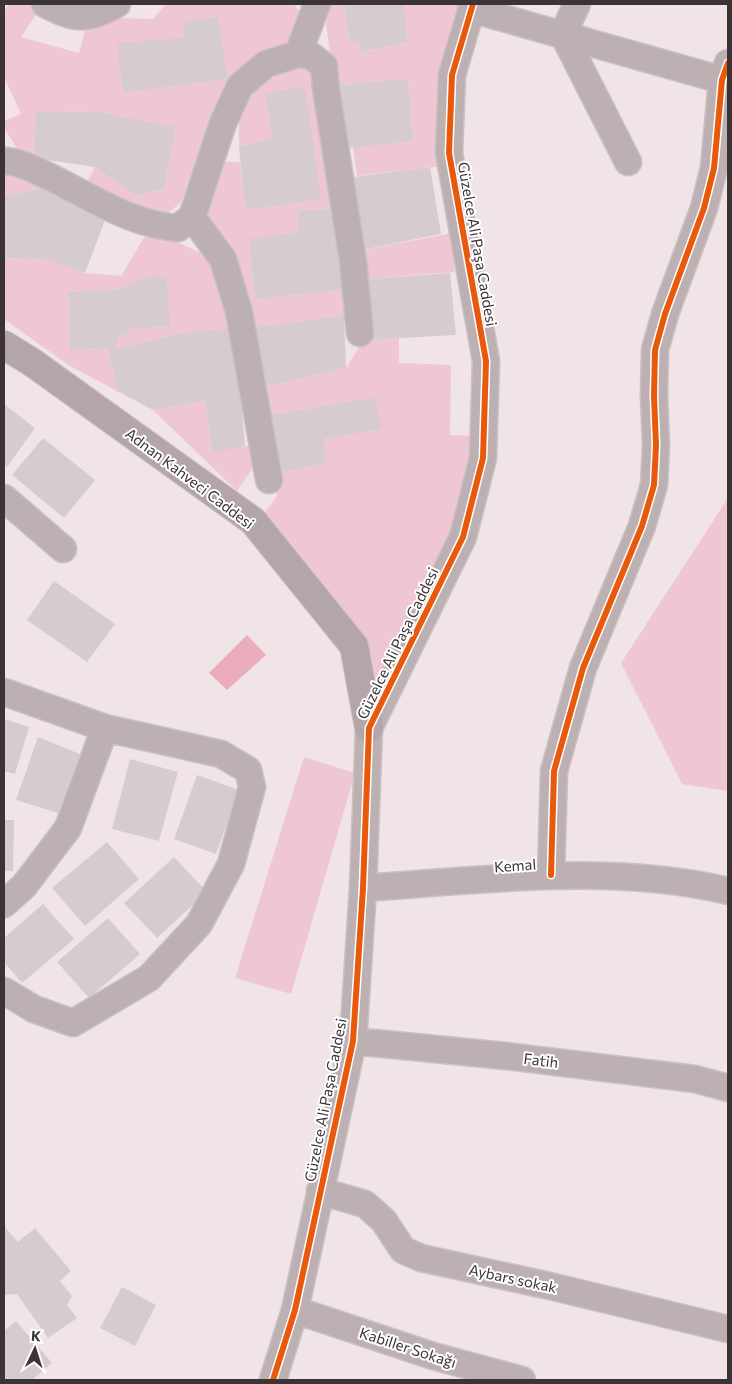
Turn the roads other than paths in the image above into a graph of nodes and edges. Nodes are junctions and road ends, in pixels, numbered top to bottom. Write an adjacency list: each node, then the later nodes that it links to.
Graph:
1 (45, 4): 2 (street)
2 (117, 4)
3 (317, 4): 7 (street)
4 (577, 4): 6 (street)
5 (472, 7): 6 (street); 19 (street, Güzelce Ali Paşa Caddesi)
6 (564, 34): 8 (street); 10 (street)
7 (298, 54): 11 (street); 12 (street)
8 (726, 76): 20 (street)
9 (6, 153): 11 (street)
10 (628, 162)
11 (192, 217): 14 (street)
12 (360, 333)
13 (4, 345): 19 (main road, Adnan Kahveci Caddesi)
14 (269, 480)
15 (4, 498): 16 (street)
16 (63, 549)
17 (4, 692): 18 (street)
18 (105, 728): 23 (street); 24 (street)
19 (369, 728): 21 (street, Güzelce Ali Paşa Caddesi)
20 (551, 875): 21 (street, Kemal); 22 (street, Kemal)
21 (364, 888): 25 (street, Güzelce Ali Paşa Caddesi)
22 (728, 891)
23 (4, 904)
24 (4, 991)
25 (352, 1041): 26 (street, Fatih); 27 (street, Güzelce Ali Paşa Caddesi)
26 (728, 1088)
27 (320, 1191): 28 (street, Güzelce Ali Paşa Caddesi); 29 (street, Aybars sokak)
28 (295, 1310): 30 (street, Güzelce Ali Paşa Caddesi); 31 (street, Kabiller Sokağı)
29 (728, 1329)
30 (273, 1380)
31 (522, 1380)

